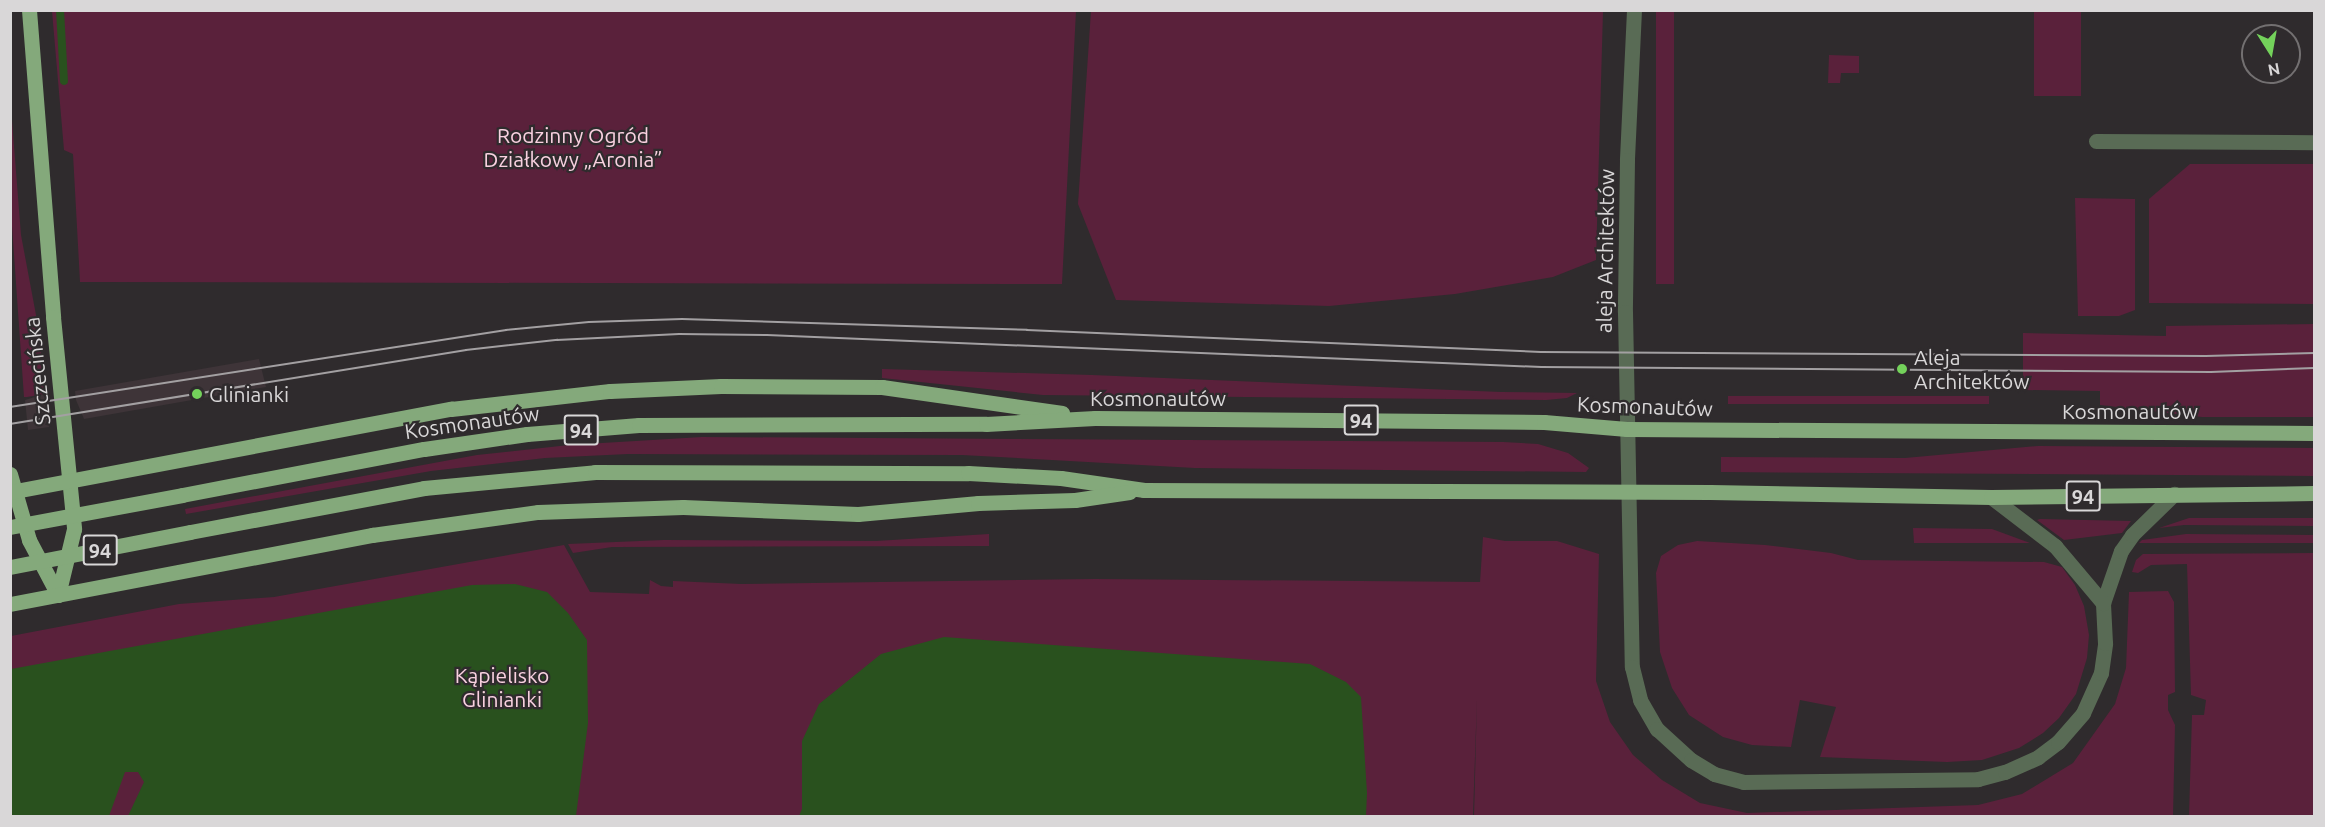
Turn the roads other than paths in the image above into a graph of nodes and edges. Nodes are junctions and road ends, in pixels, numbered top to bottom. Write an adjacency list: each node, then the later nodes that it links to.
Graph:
1 (29, 10): 9 (main road, Szczecińska)
2 (1634, 10): 6 (street, aleja Architektów)
3 (2096, 141): 4 (street)
4 (2314, 142)
5 (1095, 418): 6 (main road, Kosmonautów / 94); 9 (main road); 16 (main road, Kosmonautów / 94, bridge)
6 (1627, 429): 7 (main road, Kosmonautów / 94); 12 (street, aleja Architektów)
7 (2314, 433)
8 (10, 474): 11 (main road)
9 (69, 480): 11 (main road); 18 (main road, Szczecińska)
10 (1144, 490): 12 (main road, 94); 17 (main road, 94, bridge); 18 (main road)
11 (13, 491): 18 (main road)
12 (1628, 492): 15 (main road, 94); 19 (street, aleja Architektów)
13 (2314, 493): 14 (main road, 94)
14 (2174, 494): 15 (main road, 94); 19 (street)
15 (1991, 497): 19 (street)
16 (10, 527)
17 (10, 567)
18 (58, 595): 20 (main road)
19 (2103, 603)
20 (10, 604)

